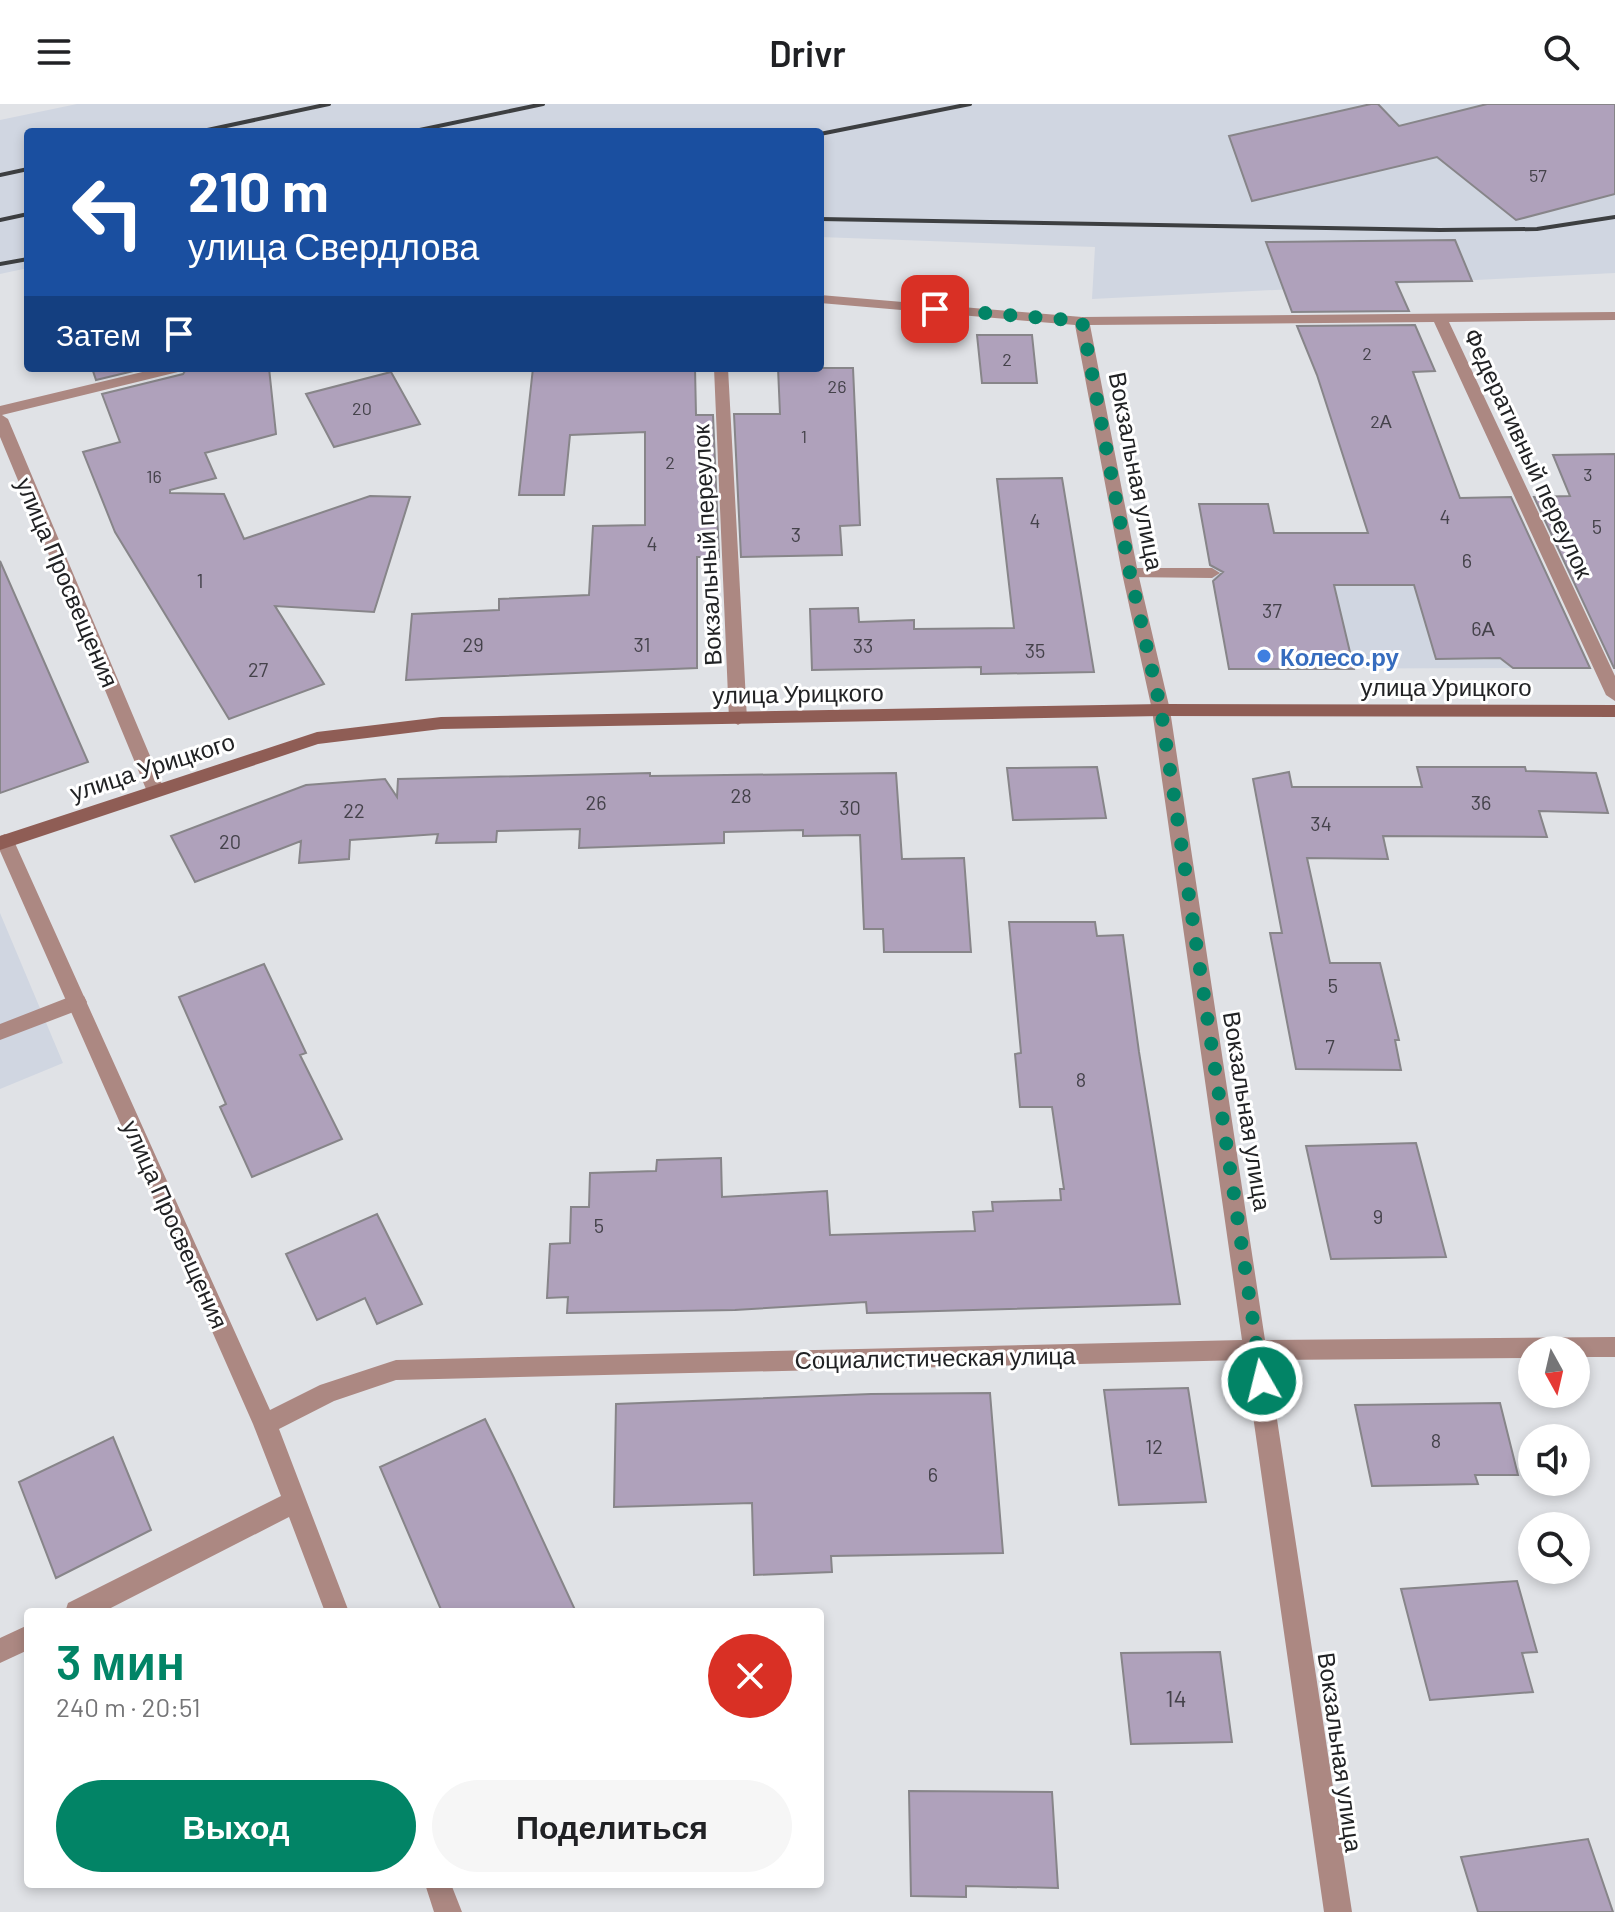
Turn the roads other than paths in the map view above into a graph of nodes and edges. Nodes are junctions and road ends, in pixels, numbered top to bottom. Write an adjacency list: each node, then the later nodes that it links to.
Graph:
1 (824, 299): 4 (street)
2 (1615, 316): 3 (street)
3 (1440, 319): 4 (street); 11 (street, Федеративный переулок)
4 (1082, 321): 9 (street, Вокзальная улица)
5 (161, 372): 7 (street)
6 (721, 372): 14 (street, Вокзальный переулок)
7 (0, 411)
8 (0, 419): 15 (street, улица Просвещения)
9 (1130, 573): 10 (street); 12 (street, Вокзальная улица)
10 (1212, 573)
11 (1615, 695)
12 (1161, 710): 13 (main road, улица Урицкого); 14 (main road, улица Урицкого); 20 (street, Вокзальная улица)
13 (1615, 711)
14 (738, 719): 15 (main road, улица Урицкого)
15 (155, 789): 16 (main road, улица Урицкого)
16 (3, 842): 17 (street, улица Просвещения)
17 (77, 1002): 18 (street); 21 (street, улица Просвещения)
18 (0, 1032)
19 (1615, 1347): 20 (street, Социалистическая улица)
20 (1257, 1350): 21 (street, Социалистическая улица); 29 (street, Вокзальная улица)
21 (265, 1424): 22 (street, улица Просвещения)
22 (296, 1501): 23 (street); 24 (street, улица Просвещения)
23 (85, 1608)
24 (336, 1608)
25 (24, 1639): 26 (street)
26 (0, 1651)
27 (439, 1888): 28 (street)
28 (448, 1912)
29 (1338, 1912)

